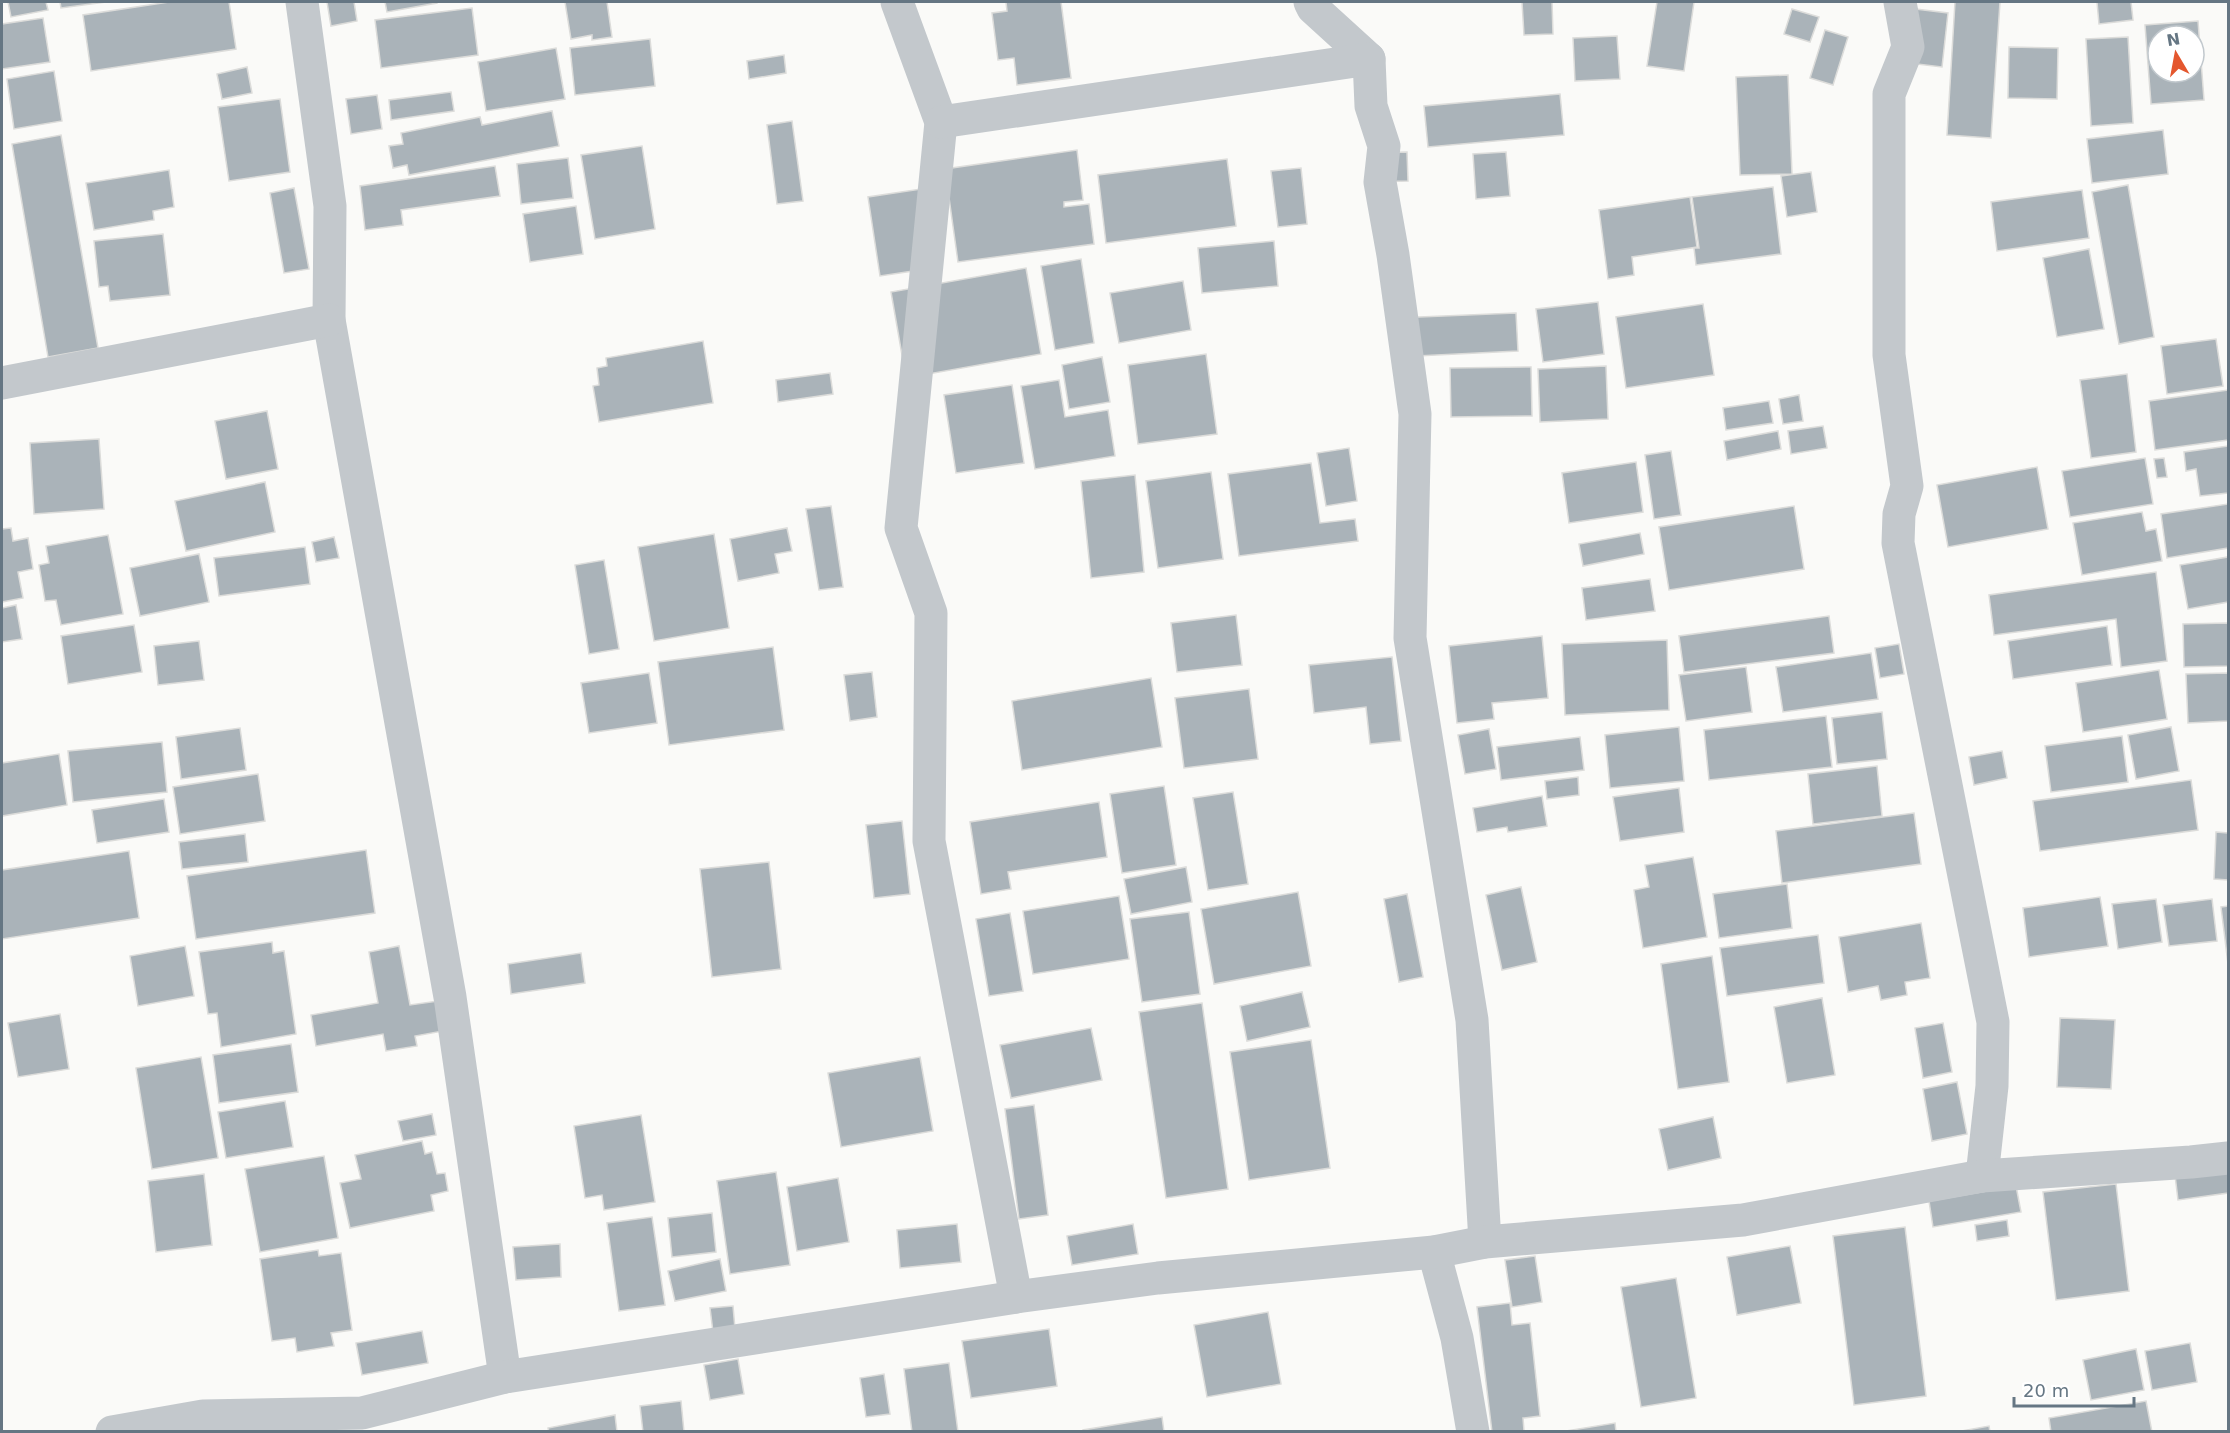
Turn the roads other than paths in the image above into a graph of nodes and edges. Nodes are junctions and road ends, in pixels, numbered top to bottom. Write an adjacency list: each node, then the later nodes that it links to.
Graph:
1 (302, 2): 7 (street)
2 (897, 2): 6 (street)
3 (1311, 2): 5 (street)
4 (1900, 2): 10 (street)
5 (1369, 59): 6 (street); 11 (street)
6 (941, 122): 13 (street)
7 (329, 320): 8 (street); 14 (street)
8 (2, 383)
9 (2229, 1158): 10 (street)
10 (1982, 1176): 11 (street)
11 (1485, 1242): 12 (street)
12 (1434, 1252): 13 (street); 17 (street)
13 (1016, 1297): 14 (street)
14 (505, 1377): 15 (street)
15 (363, 1422): 16 (street)
16 (112, 1431)
17 (1473, 1431)

